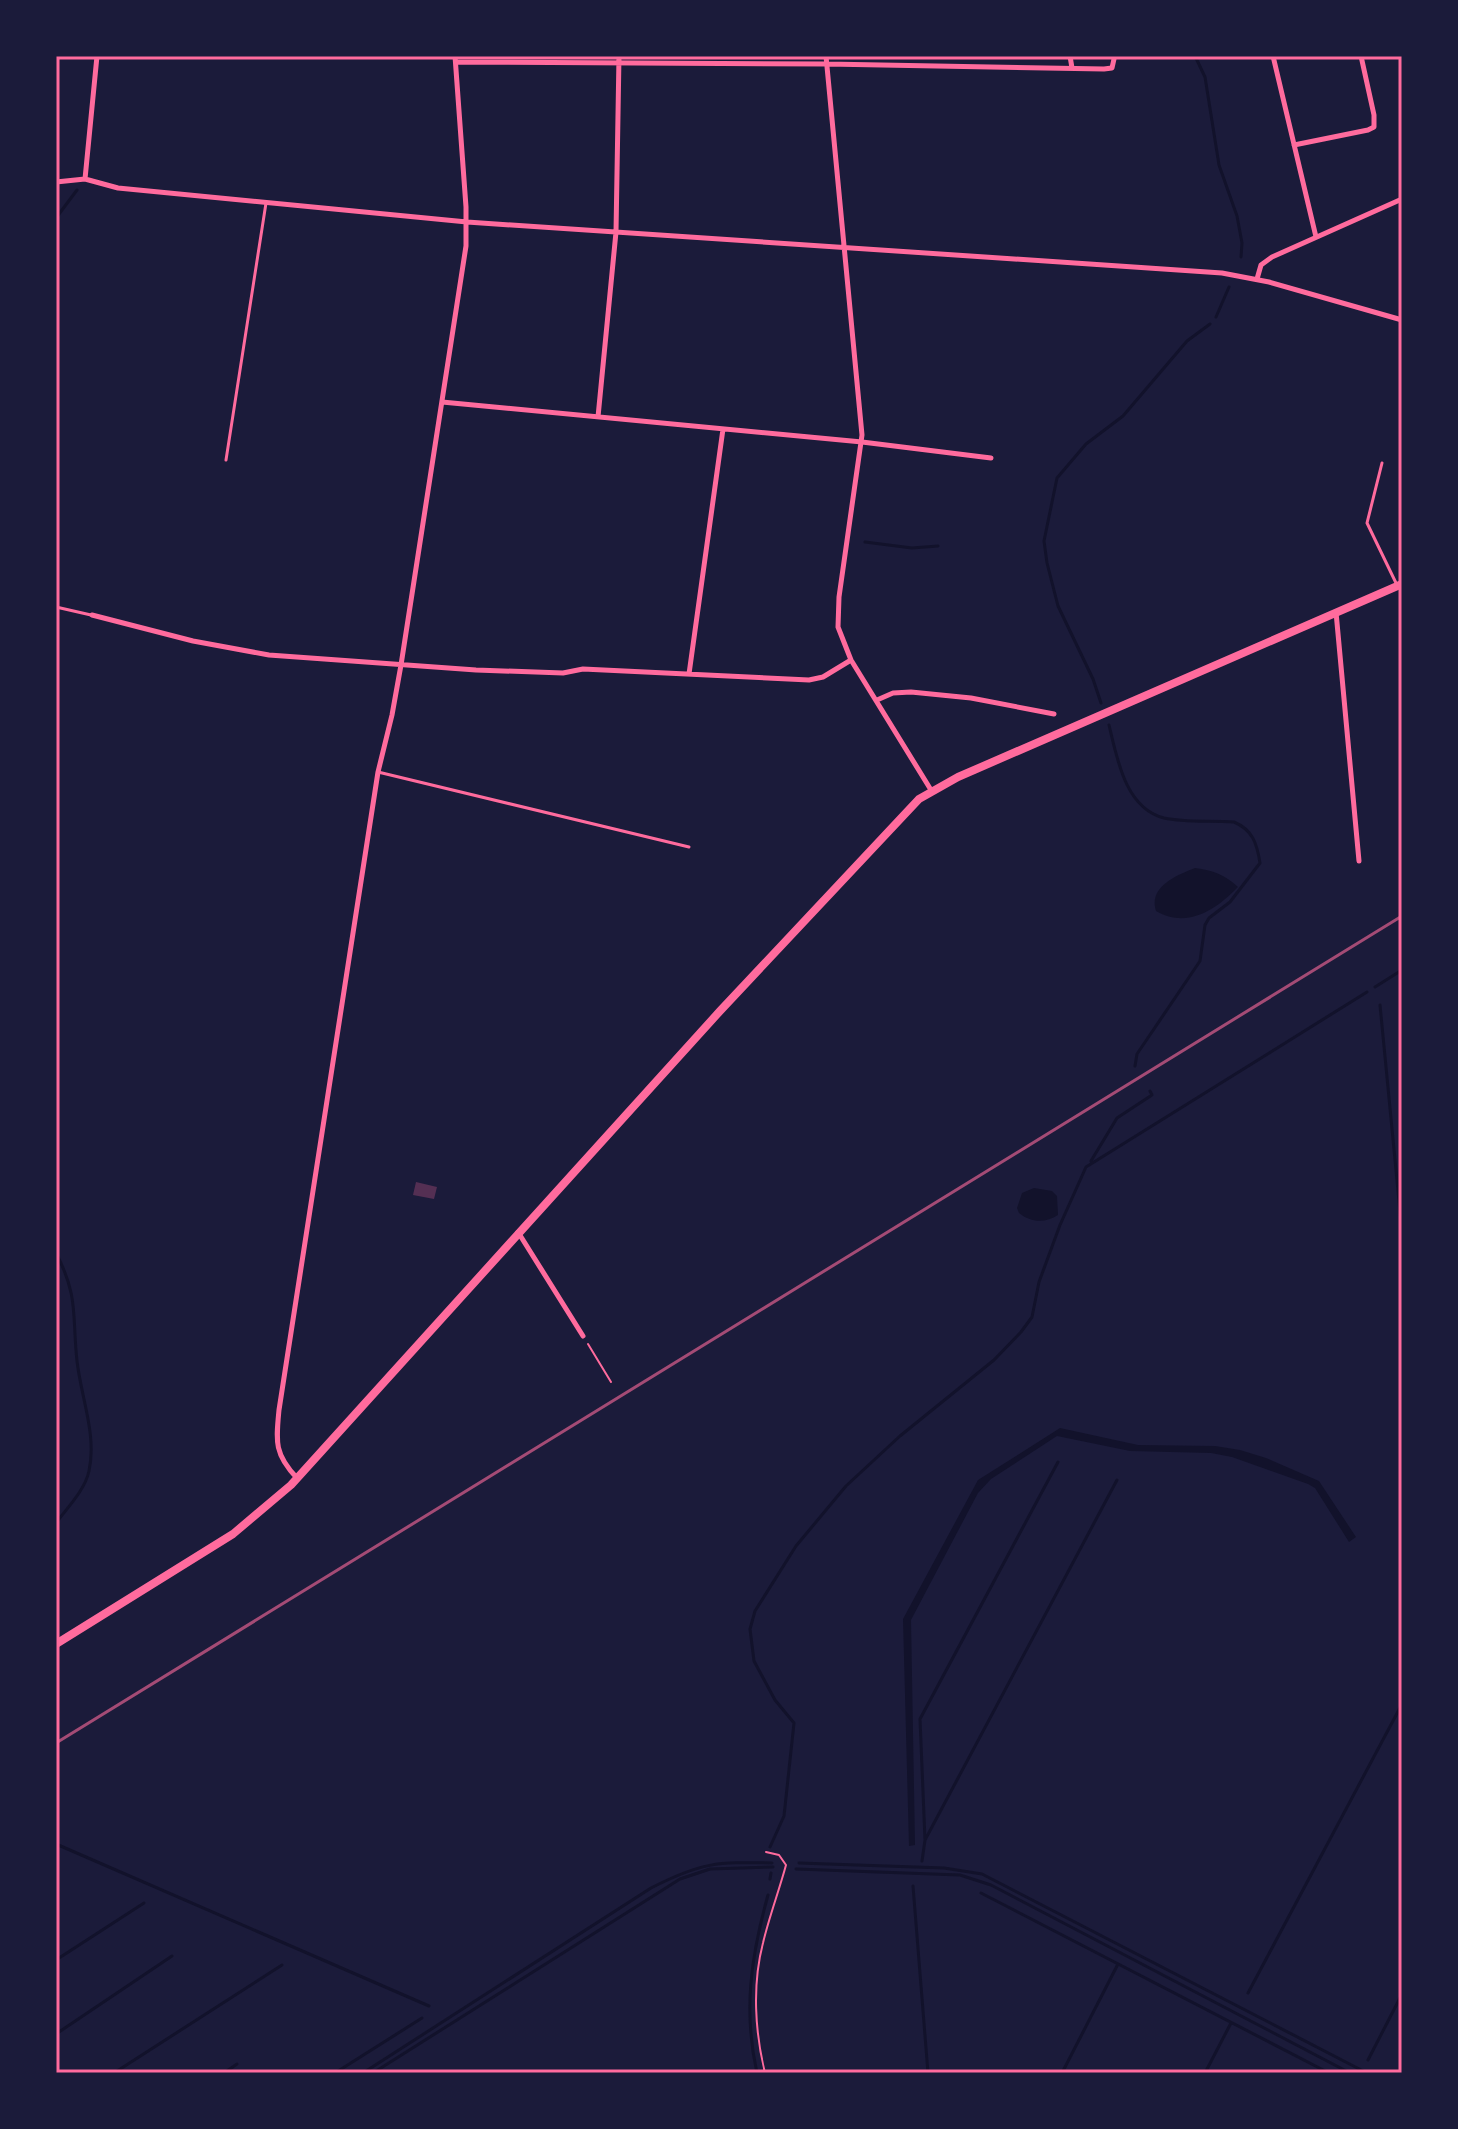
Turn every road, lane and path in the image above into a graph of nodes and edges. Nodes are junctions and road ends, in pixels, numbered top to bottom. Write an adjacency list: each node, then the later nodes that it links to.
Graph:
1 (97, 56): 12 (street)
2 (826, 56): 9 (street)
3 (1070, 56): 10 (street)
4 (1273, 56): 11 (street)
5 (1361, 56): 11 (street)
6 (456, 59): 7 (street); 16 (street)
7 (619, 59): 9 (street); 17 (street)
8 (1114, 59): 10 (street)
9 (827, 64): 10 (street); 19 (street)
10 (1072, 68)
11 (1294, 145): 18 (street)
12 (85, 179): 13 (street); 15 (street)
13 (56, 182)
14 (1402, 199): 18 (street)
15 (266, 203): 16 (street); 27 (lane)
16 (467, 222): 17 (street); 22 (street)
17 (616, 232): 19 (street); 23 (street)
18 (1316, 237): 20 (street)
19 (844, 246): 20 (street); 25 (street)
20 (1257, 279): 21 (street)
21 (1402, 320)
22 (442, 402): 23 (street); 34 (street)
23 (598, 417): 24 (street)
24 (723, 429): 25 (street); 35 (street)
25 (862, 442): 26 (street); 33 (street)
26 (991, 458)
27 (226, 460)
28 (1382, 463): 29 (lane)
29 (1400, 584): 31 (main road)
30 (56, 607): 32 (lane)
31 (1336, 612): 39 (main road); 41 (street)
32 (92, 615): 34 (street)
33 (851, 660): 35 (street); 36 (street)
34 (401, 665): 35 (street); 38 (street)
35 (689, 674)
36 (877, 700): 37 (street); 39 (street)
37 (1054, 714)
38 (378, 772): 40 (lane); 45 (street)
39 (931, 790): 42 (main road)
40 (689, 847)
41 (1359, 861)
42 (518, 1232): 43 (street); 45 (main road)
43 (583, 1336): 44 (path)
44 (611, 1382)
45 (297, 1478): 46 (main road)
46 (56, 1644)
47 (766, 1852): 48 (path)
48 (765, 2073)

